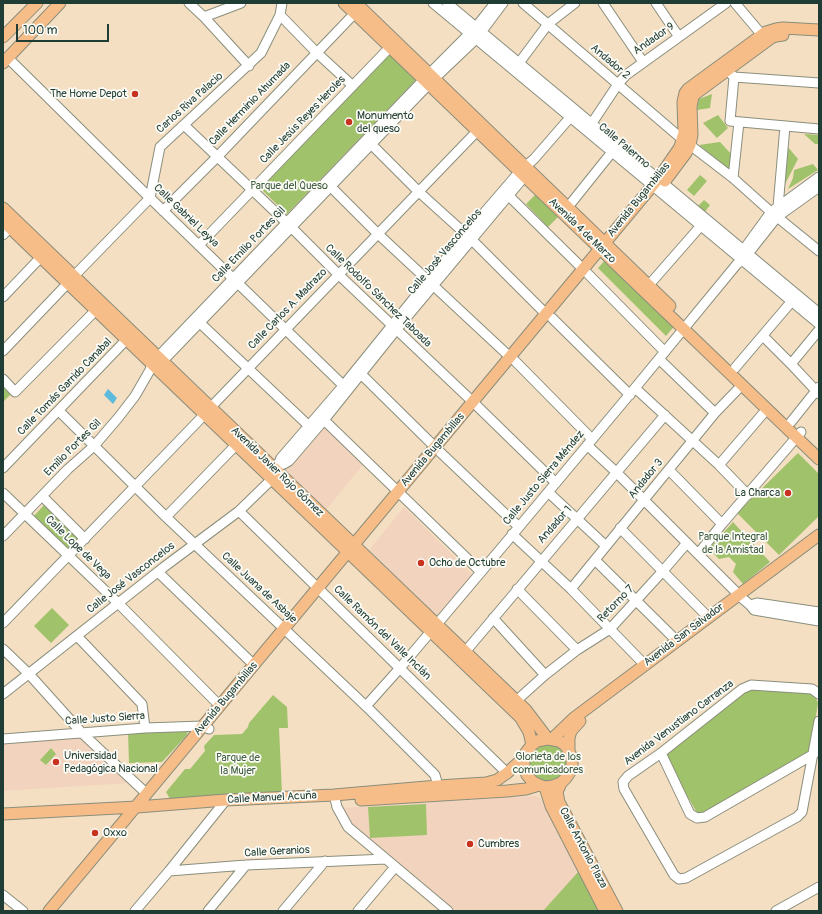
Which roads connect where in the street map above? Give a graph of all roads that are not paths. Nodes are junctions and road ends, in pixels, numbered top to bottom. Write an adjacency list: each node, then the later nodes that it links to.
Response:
1 (37, 3): 24 (main road)
2 (60, 3): 30 (main road)
3 (189, 3): 19 (street)
4 (240, 3): 19 (street)
5 (282, 3): 18 (street, Carlos Riva Palacio)
6 (344, 3): 17 (main road, Avenida 4 de Marzo)
7 (433, 3): 22 (street, Calle Palermo)
8 (447, 3): 22 (street, Calle Palermo)
9 (495, 3): 22 (street)
10 (504, 3): 22 (street)
11 (522, 3): 20 (street, Andador 2)
12 (575, 3): 20 (street)
13 (603, 3): 31 (street)
14 (656, 3): 25 (street)
15 (726, 3): 25 (street, Andador 9)
16 (735, 3): 23 (street)
17 (356, 8): 27 (main road, Avenida 4 de Marzo); 29 (street, Calle Herminio Ahumada)
18 (280, 15): 29 (street); 33 (street, Carlos Riva Palacio)
19 (204, 17): 33 (street)
20 (548, 24): 32 (street); 37 (street, Andador 2)
21 (819, 30): 23 (main road, Avenida Bugambilias)
22 (476, 33): 32 (street, Calle Palermo); 35 (street, Calle Emilio Portes Gil); 39 (street, Calle Palermo)
23 (762, 35): 28 (main road, Avenida Bugambilias)
24 (3, 37)
25 (679, 37): 31 (street, Andador 9)
26 (819, 37): 28 (main road, Avenida Bugambilias)
27 (393, 44): 35 (main road, Avenida 4 de Marzo); 38 (street, Calle Jesús Reyes Heroles)
28 (754, 46): 34 (main road, Avenida Bugambilias); 47 (main road, Avenida Bugambilias)
29 (316, 52): 38 (street); 49 (street, Calle Herminio Ahumada)
30 (5, 60): 59 (street, Calle Gabriel Leyva)
31 (643, 62): 37 (street, Andador 9)
32 (519, 63): 39 (street, Calle Palermo)
33 (249, 66): 42 (street, Carlos Riva Palacio)
34 (730, 73): 36 (street); 40 (street); 47 (main road, Avenida Bugambilias)
35 (429, 79): 44 (main road, Avenida 4 de Marzo); 46 (street, Calle Emilio Portes Gil)
36 (819, 83)
37 (618, 84): 41 (street, Andador 9); 47 (street, Andador 2)
38 (353, 86): 56 (street, Calle Jesús Reyes Heroles)
39 (573, 114): 41 (street, Calle Palermo); 48 (street, Calle Palermo); 50 (street, Calle José Vasconcelos)
40 (739, 122): 43 (street); 52 (street)
41 (592, 123): 48 (street, Calle Palermo)
42 (184, 125): 49 (street, Calle Rodolfo Sánchez Taboada); 59 (street, Carlos Riva Palacio)
43 (785, 126): 45 (street); 63 (street)
44 (480, 128): 50 (main road, Avenida 4 de Marzo); 57 (street, Calle Carlos A. Madrazo)
45 (819, 129)
46 (369, 142): 53 (street, Calle Emilio Portes Gil); 57 (street)
47 (686, 142): 52 (street, Andador 2); 54 (main road, Avenida Bugambilias)
48 (615, 149): 54 (street, Calle Palermo); 60 (street)
49 (217, 157): 56 (street, Calle Rodolfo Sánchez Taboada); 62 (street, Calle Herminio Ahumada)
50 (527, 168): 58 (street, Calle José Vasconcelos); 60 (main road, Avenida 4 de Marzo); 68 (street, Calle José Vasconcelos); 70 (main road, Avenida 4 de Marzo)
51 (819, 177): 63 (street)
52 (733, 178): 63 (street, Andador 2)
53 (328, 184): 65 (street, Calle Emilio Portes Gil); 67 (street)
54 (658, 184): 64 (street, Calle Palermo); 70 (main road, Avenida Bugambilias)
55 (819, 188): 63 (street)
56 (252, 190): 65 (street, Calle Rodolfo Sánchez Taboada); 69 (street, Calle Jesús Reyes Heroles)
57 (419, 192): 67 (street, Calle Carlos A. Madrazo); 68 (street)
58 (508, 195): 68 (street, Calle José Vasconcelos); 74 (street)
59 (150, 198): 62 (street, Calle Gabriel Leyva); 76 (street)
60 (568, 207): 70 (main road, Avenida 4 de Marzo)
61 (3, 208): 72 (main road, Avenida Javier Rojo Gómez)
62 (163, 211): 69 (street, Calle Gabriel Leyva)
63 (775, 212): 71 (street, Andador 2); 73 (street)
64 (704, 222): 73 (street, Calle Palermo); 79 (street)
65 (289, 225): 75 (street, Calle Rodolfo Sánchez Taboada); 77 (street, Calle Emilio Portes Gil)
66 (5, 228): 72 (main road, Avenida Javier Rojo Gómez)
67 (377, 233): 75 (street, Calle Carlos A. Madrazo); 78 (street)
68 (468, 237): 78 (street, Calle José Vasconcelos); 85 (street)
69 (199, 245): 77 (street, Calle Gabriel Leyva)
70 (605, 248): 74 (main road, Avenida Bugambilias); 79 (main road, Avenida 4 de Marzo); 88 (main road, Avenida 4 de Marzo)
71 (818, 248)
72 (42, 254): 76 (main road, Avenida Javier Rojo Gómez); 80 (street); 81 (street)
73 (742, 257): 82 (street, Calle Palermo); 84 (street, Calle Palermo); 88 (street, Calle Justo Sierra Méndez)
74 (585, 272): 85 (main road, Avenida Bugambilias); 95 (street)
75 (339, 275): 89 (street, Calle Rodolfo Sánchez Taboada); 90 (street, Calle Carlos A. Madrazo)
76 (71, 280): 83 (main road, Avenida Javier Rojo Gómez); 94 (street); 97 (main road, Avenida Javier Rojo Gómez)
77 (236, 281): 86 (street, Calle Emilio Portes Gil); 90 (street, Calle Gabriel Leyva); 97 (street, Calle Emilio Portes Gil)
78 (431, 283): 89 (street, Calle José Vasconcelos); 96 (street)
79 (649, 285): 88 (main road, Avenida 4 de Marzo)
80 (3, 288)
81 (3, 297)
82 (792, 302): 87 (street, Calle Palermo); 92 (street)
83 (96, 310): 93 (main road, Avenida Javier Rojo Gómez); 102 (street)
84 (819, 313)
85 (549, 316): 96 (main road, Avenida Bugambilias); 106 (street)
86 (200, 323): 97 (street, Calle Emilio Portes Gil); 99 (street)
87 (819, 324)
88 (686, 326): 95 (street, Calle Justo Sierra Méndez); 100 (main road, Avenida 4 de Marzo); 103 (main road, Avenida 4 de Marzo)
89 (393, 327): 101 (street, Calle José Vasconcelos); 104 (street, Calle José Vasconcelos); 107 (street, Calle Rodolfo Sánchez Taboada)
90 (286, 329): 99 (street, Calle Carlos A. Madrazo); 104 (street, Calle Gabriel Leyva)
91 (819, 330): 98 (street)
92 (763, 336): 98 (street); 100 (street)
93 (127, 340): 97 (main road, Avenida Javier Rojo Gómez); 109 (street, Calle Tomás Garrido Canabal)
94 (3, 351)
95 (662, 355): 106 (street, Calle Justo Sierra Méndez); 111 (street)
96 (513, 359): 107 (main road, Avenida Bugambilias); 117 (street)
97 (156, 364): 110 (main road, Avenida Javier Rojo Gómez); 120 (street, Emilio Portes Gil)
98 (791, 364): 105 (street)
99 (248, 368): 110 (street, Calle Carlos A. Madrazo); 115 (street)
100 (735, 368): 114 (main road, Avenida 4 de Marzo)
101 (361, 374): 104 (street, Calle José Vasconcelos); 122 (street)
102 (3, 379)
103 (742, 385): 108 (main road, Avenida 4 de Marzo); 111 (street, Andador 3)
104 (345, 388): 113 (street, Calle José Vasconcelos); 115 (street, Calle José Vasconcelos)
105 (818, 390): 114 (street)
106 (633, 391): 112 (street); 117 (street, Calle Justo Sierra Méndez)
107 (475, 404): 122 (main road, Avenida Bugambilias); 129 (street, Calle Rodolfo Sánchez Taboada)
108 (767, 409): 116 (main road, Avenida 4 de Marzo); 124 (street)
109 (59, 411): 120 (street, Calle Juana de Asbaje); 125 (street, Calle Tomás Garrido Canabal)
110 (208, 411): 119 (main road, Avenida Javier Rojo Gómez); 127 (main road, Avenida Javier Rojo Gómez); 130 (street, Calle Carlos A. Madrazo)
111 (715, 413): 118 (street, Andador 3)
112 (665, 416): 118 (street); 128 (street, Andador 1)
113 (324, 420): 127 (street, Calle José Vasconcelos); 133 (street)
114 (791, 422): 116 (main road, Avenida 4 de Marzo)
115 (309, 426): 127 (street, Calle José Vasconcelos)
116 (798, 434): 121 (main road, Avenida 4 de Marzo); 123 (main road, Avenida 4 de Marzo); 134 (street)
117 (590, 442): 128 (street); 129 (street, Calle Justo Sierra Méndez)
118 (692, 442): 124 (street); 126 (street, Andador 3)
119 (236, 445): 127 (main road, Avenida Javier Rojo Gómez); 139 (street)
120 (94, 446): 130 (street, Calle Juana de Asbaje); 135 (street, Emilio Portes Gil)
121 (819, 449)
122 (438, 450): 133 (main road, Avenida Bugambilias); 142 (street)
123 (819, 459)
124 (719, 466): 134 (street)
125 (3, 468)
126 (669, 470): 136 (street, Andador 3); 141 (street)
127 (275, 471): 137 (street, Calle José Vasconcelos); 152 (main road, Avenida Javier Rojo Gómez)
128 (616, 472): 136 (street); 140 (street, Andador 1)
129 (556, 483): 131 (street, Calle Justo Sierra Méndez)
130 (135, 486): 139 (street, Calle Juana de Asbaje); 147 (street, Calle Carlos A. Madrazo)
131 (548, 492): 140 (street); 142 (street, Calle Justo Sierra Méndez)
132 (3, 493): 138 (street, Calle Lope de Vega)
133 (400, 494): 152 (main road, Avenida Bugambilias); 158 (street)
134 (748, 495): 141 (street)
135 (42, 496): 138 (street, Emilio Portes Gil); 147 (street)
136 (644, 500): 143 (street, Andador 3); 148 (street)
137 (239, 511): 150 (street, Calle José Vasconcelos); 162 (street, Calle Ramón del Valle Inclán)
138 (25, 513): 146 (street, Emilio Portes Gil); 154 (street, Calle Lope de Vega)
139 (166, 516): 150 (street, Calle Juana de Asbaje)
140 (576, 520): 151 (street); 156 (street, Andador 1)
141 (722, 524): 153 (street)
142 (519, 527): 144 (street, Calle Justo Sierra Méndez)
143 (620, 528): 151 (street, Andador 3); 159 (street)
144 (512, 534): 156 (street); 158 (street, Calle Justo Sierra Méndez)
145 (819, 535): 163 (main road, Avenida San Salvador)
146 (3, 536)
147 (85, 539): 154 (street, Calle Carlos A. Madrazo)
148 (687, 543): 153 (street); 159 (street, Retorno 7)
149 (819, 543): 163 (main road, Avenida San Salvador)
150 (195, 544): 157 (street, Calle José Vasconcelos); 173 (street, Calle Juana de Asbaje)
151 (606, 546): 155 (street, Andador 3)
152 (354, 551): 162 (main road, Avenida Bugambilias); 171 (main road, Avenida Javier Rojo Gómez)
153 (698, 554): 163 (street)
154 (69, 556): 165 (street, Calle Lope de Vega); 170 (street, Calle Carlos A. Madrazo)
155 (595, 560): 161 (street, Andador 3); 164 (street)
156 (540, 561): 160 (street, Andador 1); 161 (street)
157 (158, 572): 165 (street, Calle José Vasconcelos); 179 (street)
158 (481, 572): 171 (street, Calle Justo Sierra Méndez)
159 (662, 572): 164 (street, Retorno 7); 168 (street)
160 (517, 589): 167 (street, Andador 1); 177 (street)
161 (571, 589): 172 (street)
162 (321, 590): 173 (main road, Avenida Bugambilias); 181 (street, Calle Ramón del Valle Inclán)
163 (744, 600): 166 (street); 168 (main road, Avenida San Salvador); 169 (street); 197 (main road, Avenida San Salvador)
164 (637, 601): 172 (street, Retorno 7); 175 (street)
165 (118, 604): 174 (street, Calle José Vasconcelos); 187 (street, Calle Lope de Vega)
166 (819, 612)
167 (493, 618): 178 (street, Andador 1); 183 (street)
168 (708, 618): 175 (main road, Avenida San Salvador)
169 (819, 621)
170 (3, 624)
171 (433, 628): 178 (main road, Avenida Javier Rojo Gómez); 181 (street, Calle Justo Sierra Méndez); 189 (main road, Avenida Javier Rojo Gómez)
172 (610, 630): 177 (street, Retorno 7); 180 (street)
173 (287, 631): 179 (main road, Avenida Bugambilias); 188 (street, Calle Juana de Asbaje); 191 (main road, Avenida Bugambilias)
174 (77, 636): 182 (street, Calle José Vasconcelos); 192 (street)
175 (677, 641): 180 (main road, Avenida San Salvador)
176 (3, 649): 182 (street)
177 (577, 650): 183 (street, Retorno 7)
178 (465, 652): 186 (main road, Avenida Javier Rojo Gómez)
179 (254, 665): 187 (main road, Avenida Bugambilias)
180 (645, 665): 195 (main road, Avenida San Salvador)
181 (400, 668): 188 (street, Calle Justo Sierra Méndez); 200 (street, Calle Ramón del Valle Inclán)
182 (29, 674): 185 (street, Calle José Vasconcelos); 193 (street)
183 (545, 675): 186 (street, Retorno 7)
184 (818, 691): 198 (street, Avenida Venustiano Carranza)
185 (3, 694)
186 (516, 701): 189 (main road, Avenida Javier Rojo Gómez)
187 (220, 706): 191 (main road, Avenida Bugambilias)
188 (366, 706): 202 (street, Calle Juana de Asbaje)
189 (523, 713): 195 (main road, Avenida Javier Rojo Gómez); 196 (main road, Avenida Javier Rojo Gómez)
190 (819, 721): 199 (street)
191 (206, 727): 192 (street, Calle Justo Sierra); 204 (main road, Avenida Bugambilias); 207 (main road, Avenida Bugambilias)
192 (145, 728): 193 (street, Calle Justo Sierra)
193 (82, 733): 194 (street, Calle Justo Sierra); 204 (street)
194 (3, 738)
195 (550, 739): 196 (main road); 197 (main road)
196 (530, 748): 200 (main road, Calle Manuel Acuña); 203 (main road)
197 (569, 751): 201 (main road)
198 (661, 753): 199 (street); 199 (street, Avenida Venustiano Carranza)
199 (814, 754)
200 (507, 773): 202 (main road, Calle Manuel Acuña)
201 (561, 783): 203 (main road); 226 (main road, Calle Antonio Plaza)
202 (438, 786): 205 (main road, Calle Manuel Acuña)
203 (542, 786): 205 (main road, Calle Manuel Acuña); 225 (main road, Calle Antonio Plaza)
204 (147, 794): 207 (main road, Avenida Bugambilias)
205 (335, 799): 206 (main road, Calle Manuel Acuña); 210 (street)
206 (223, 803): 207 (main road, Calle Manuel Acuña); 214 (street)
207 (138, 810): 208 (main road, Calle Manuel Acuña); 209 (main road, Calle Manuel Acuña); 219 (main road, Avenida Bugambilias); 220 (main road, Avenida Bugambilias)
208 (3, 814)
209 (3, 821)
210 (386, 859): 211 (street, Calle Geranios); 213 (street)
211 (325, 861): 212 (street, Calle Geranios); 223 (street)
212 (246, 865): 214 (street, Calle Geranios); 222 (street)
213 (394, 867): 217 (street); 224 (street)
214 (169, 871): 221 (street)
215 (819, 887): 227 (street)
216 (3, 895): 218 (street)
217 (363, 909)
218 (23, 911)
219 (49, 911)
220 (57, 911)
221 (135, 911)
222 (208, 911)
223 (283, 911)
224 (448, 911)
225 (605, 911)
226 (616, 911)
227 (776, 911)

